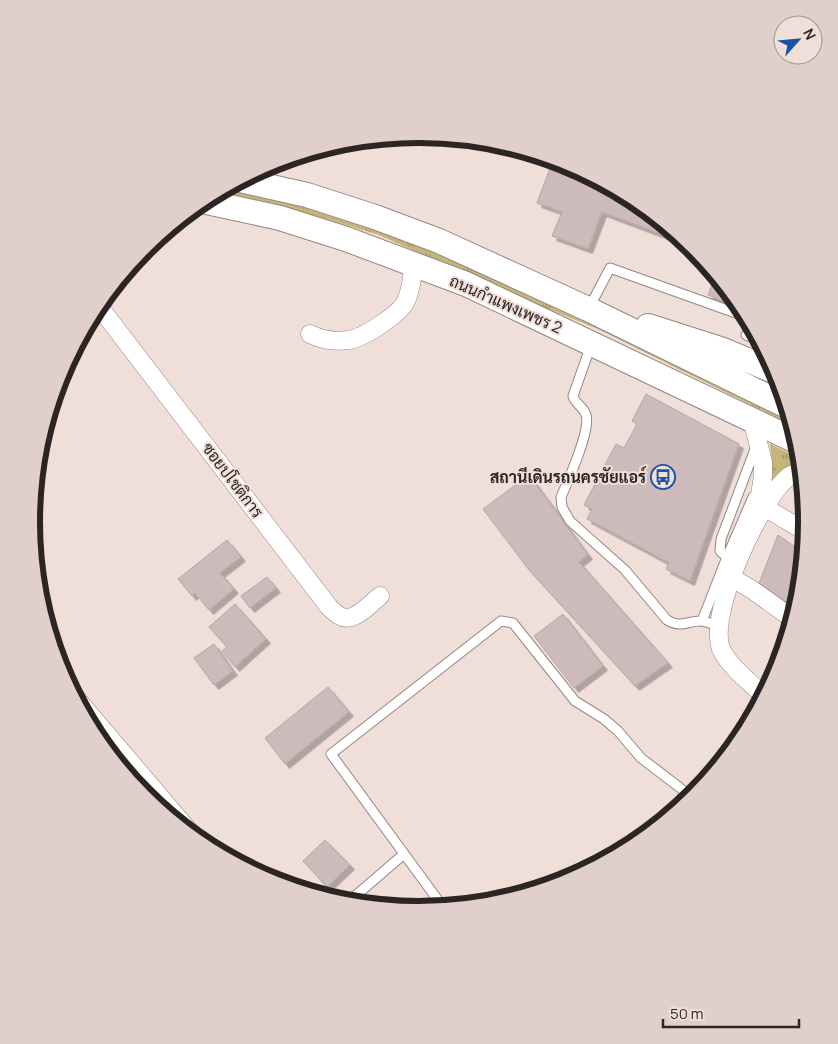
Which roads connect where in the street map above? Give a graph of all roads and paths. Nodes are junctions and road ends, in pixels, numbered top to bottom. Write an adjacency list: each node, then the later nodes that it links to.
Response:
1 (250, 182): 4 (main road, ถนนกำแพงเพชร 2)
2 (214, 204): 3 (main road, ถนนกำแพงเพชร 2)
3 (414, 265): 8 (street); 9 (main road, ถนนกำแพงเพชร 2)
4 (588, 309): 6 (lane); 7 (main road, ถนนกำแพงเพชร 2)
5 (103, 312): 20 (street, ซอยปโชติการ)
6 (735, 313)
7 (612, 321): 10 (main road); 11 (main road, ถนนกำแพงเพชร 2)
8 (310, 334)
9 (592, 343): 12 (main road, ถนนกำแพงเพชร 2); 22 (lane)
10 (765, 367)
11 (779, 402)
12 (755, 430): 13 (main road, ถนนกำแพงเพชร 2); 15 (street); 18 (lane)
13 (789, 439)
14 (795, 474): 16 (street)
15 (763, 476): 16 (street); 18 (lane)
16 (761, 514): 17 (street); 19 (street)
17 (798, 529)
18 (727, 557): 22 (lane)
19 (732, 578): 21 (street); 22 (street)
20 (380, 596)
21 (786, 614)
22 (710, 623): 23 (street)
23 (759, 691)
24 (100, 726): 26 (street)
25 (685, 792): 27 (lane)
26 (167, 805)
27 (404, 854): 28 (lane); 29 (lane)
28 (356, 896)
29 (438, 900)

